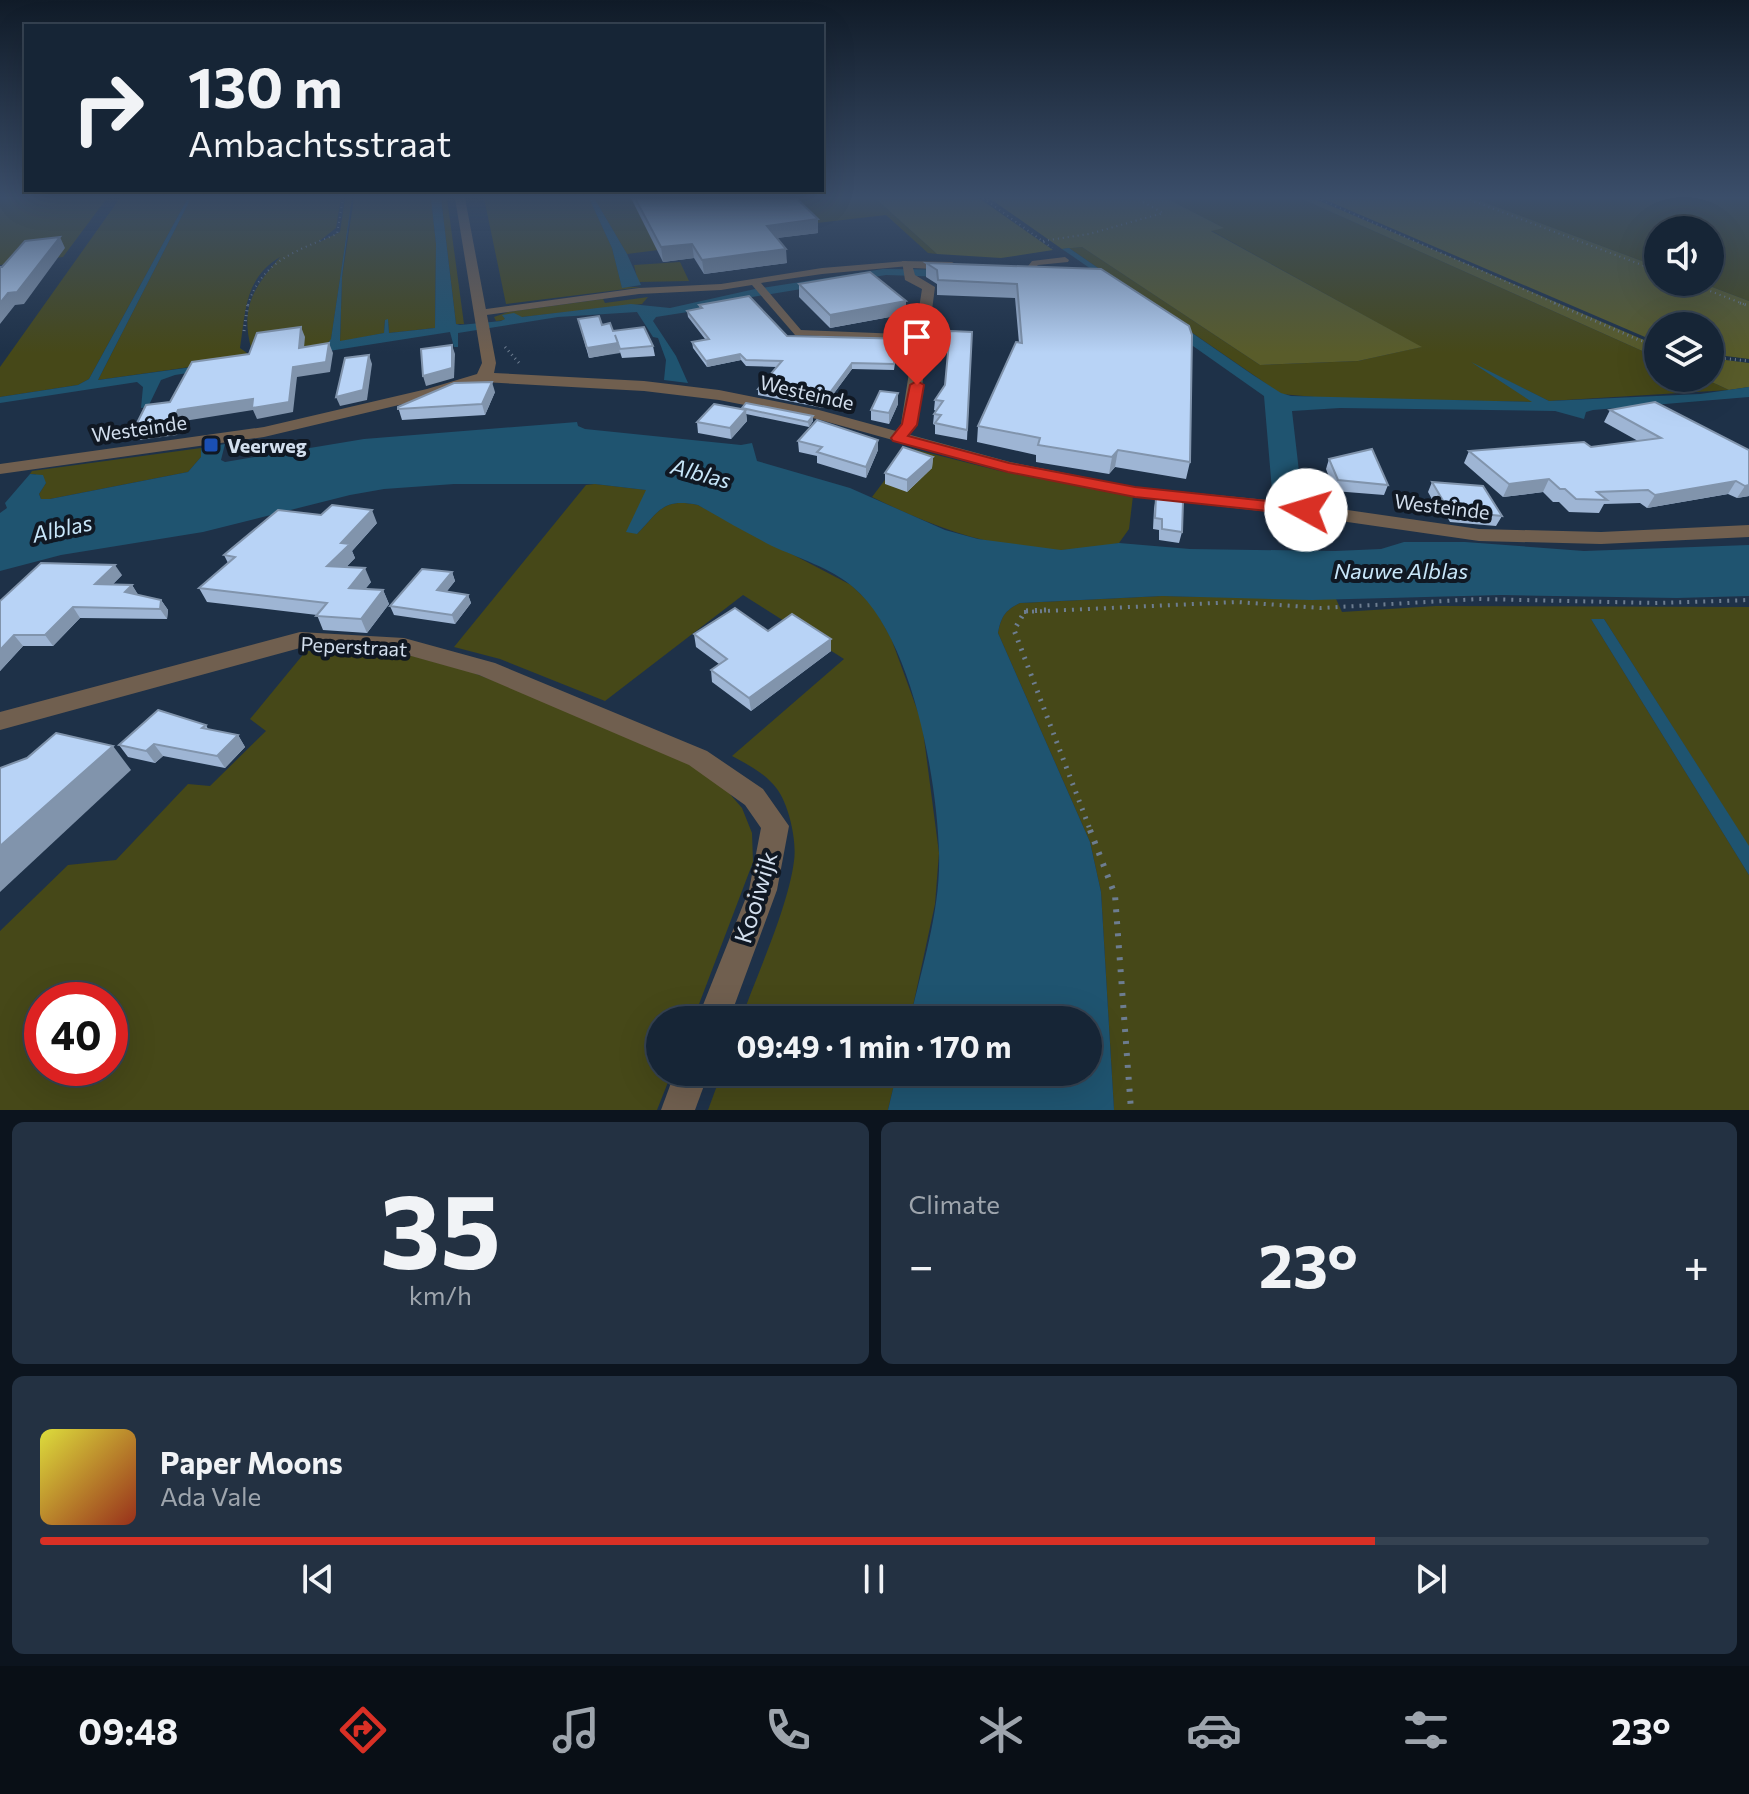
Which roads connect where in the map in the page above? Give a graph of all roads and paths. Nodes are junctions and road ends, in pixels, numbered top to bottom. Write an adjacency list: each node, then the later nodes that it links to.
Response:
1 (298, 250): 16 (path)
2 (469, 250): 15 (street)
3 (1055, 250): 6 (path)
4 (1434, 250): 19 (path)
5 (1602, 250): 8 (path)
6 (1058, 252): 7 (lane)
7 (1062, 266): 10 (street)
8 (1644, 266)
9 (966, 267): 11 (street)
10 (1023, 269)
11 (907, 270): 12 (lane); 18 (street)
12 (756, 284): 15 (lane); 18 (lane)
13 (1723, 296): 14 (path)
14 (1749, 306)
15 (481, 322): 22 (street)
16 (244, 331)
17 (498, 337): 23 (path)
18 (922, 337): 24 (street)
19 (1644, 341)
20 (1724, 358): 21 (path)
21 (1749, 361)
22 (482, 377): 23 (street, Westeinde); 25 (street, Westeinde)
23 (533, 381): 24 (street, Westeinde)
24 (898, 438): 26 (street, Westeinde)
25 (0, 469)
26 (1749, 531)
27 (1749, 600): 33 (path)
28 (0, 721): 29 (street, Peperstraat)
29 (698, 758): 30 (street, Kooiwijk)
30 (718, 1006)
31 (687, 1086): 32 (street)
32 (678, 1110)
33 (1131, 1110)

